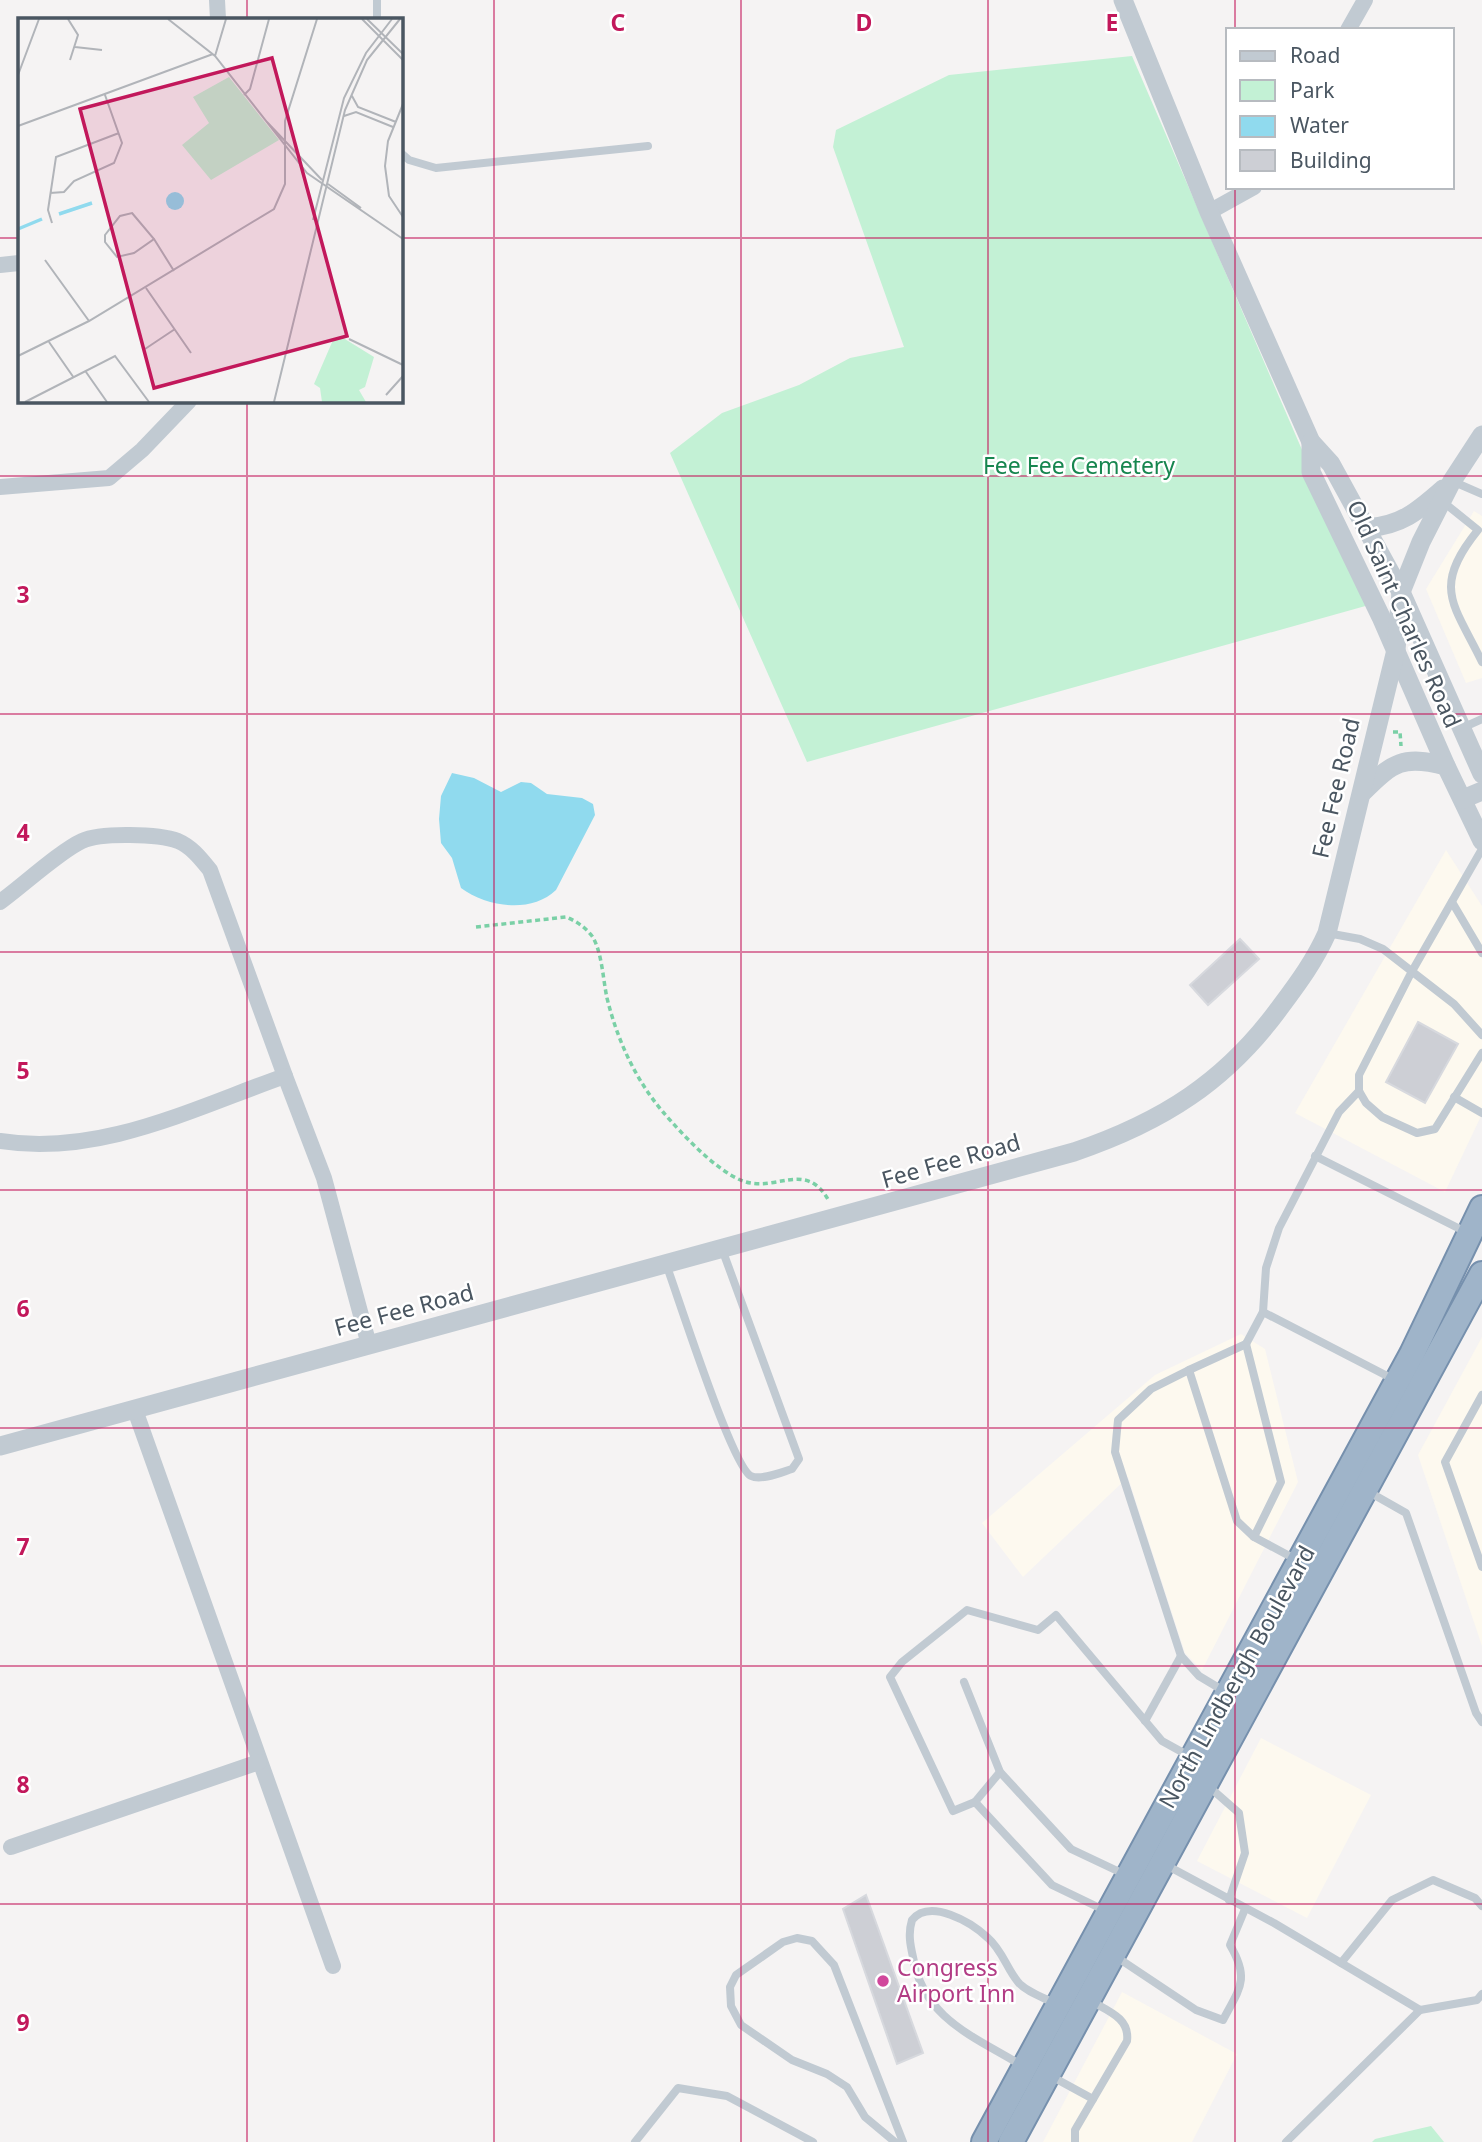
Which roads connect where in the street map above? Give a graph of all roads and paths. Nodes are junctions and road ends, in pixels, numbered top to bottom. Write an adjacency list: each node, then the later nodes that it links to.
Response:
1 (217, 0): 5 (street)
2 (377, 0): 6 (lane)
3 (1123, 0): 11 (street, Old Saint Charles Road)
4 (1365, 0): 7 (street)
5 (218, 18)
6 (377, 18)
7 (1349, 28)
8 (648, 146): 9 (lane)
9 (402, 154)
10 (1250, 189): 11 (street)
11 (1209, 212): 16 (street, Old Saint Charles Road)
12 (18, 263): 13 (street)
13 (0, 265)
14 (188, 402): 18 (street)
15 (1482, 435): 17 (street, Fee Fee Road)
16 (1311, 442): 21 (street, Old Saint Charles Road); 23 (street, Old Saint Charles Road)
17 (1452, 481): 19 (lane); 20 (street, Fee Fee Road); 21 (street)
18 (0, 487)
19 (1482, 494)
20 (1442, 501): 22 (street, Fee Fee Road); 24 (lane)
21 (1366, 528): 22 (street, Old Saint Charles Road)
22 (1401, 592): 23 (street, Fee Fee Road); 26 (street, Old Saint Charles Road)
23 (1396, 650): 29 (street, Old Saint Charles Road); 32 (street, Fee Fee Road)
24 (1482, 662)
25 (1482, 719): 26 (lane)
26 (1462, 728): 30 (street, Old Saint Charles Road)
27 (1391, 731): 28 (path)
28 (1401, 751)
29 (1446, 766): 32 (street); 33 (street, Old Saint Charles Road)
30 (1482, 774)
31 (1482, 791): 33 (street)
32 (1362, 793): 39 (street, Fee Fee Road)
33 (1463, 799): 34 (street, Old Saint Charles Road)
34 (1482, 841)
35 (1482, 849): 37 (lane)
36 (0, 902): 44 (street)
37 (1452, 902): 40 (lane); 41 (lane)
38 (475, 927): 51 (path)
39 (1326, 933): 41 (lane); 51 (street, Fee Fee Road)
40 (1482, 953)
41 (1411, 973): 42 (lane); 45 (lane)
42 (1482, 1035)
43 (1482, 1053): 46 (lane)
44 (285, 1076): 48 (street); 57 (street)
45 (1359, 1091): 46 (lane); 49 (lane)
46 (1454, 1097): 47 (lane)
47 (1482, 1113)
48 (0, 1141)
49 (1315, 1156): 52 (lane); 56 (lane)
50 (1482, 1208): 52 (highway, North Lindbergh Boulevard)
51 (839, 1218): 53 (street, Fee Fee Road)
52 (1470, 1234): 60 (highway, North Lindbergh Boulevard)
53 (722, 1249): 54 (street, Fee Fee Road); 54 (lane)
54 (666, 1264): 57 (street, Fee Fee Road)
55 (1482, 1274): 64 (highway, North Lindbergh Boulevard)
56 (1263, 1312): 58 (lane); 60 (lane)
57 (369, 1345): 62 (street, Fee Fee Road)
58 (1246, 1345): 59 (lane); 65 (lane)
59 (1189, 1370): 65 (lane); 68 (lane)
60 (1397, 1382): 66 (highway, North Lindbergh Boulevard)
61 (1482, 1395): 67 (lane)
62 (135, 1410): 63 (street, Fee Fee Road); 74 (street)
63 (0, 1446)
64 (1366, 1490): 72 (lane); 76 (highway, North Lindbergh Boulevard)
65 (1254, 1537): 66 (lane)
66 (1300, 1561): 70 (highway, North Lindbergh Boulevard)
67 (1482, 1567)
68 (1181, 1656): 70 (lane); 71 (lane)
69 (964, 1682): 75 (lane)
70 (1228, 1693): 73 (highway, North Lindbergh Boulevard)
71 (1145, 1721): 73 (lane); 77 (lane)
72 (1482, 1722)
73 (1193, 1758): 80 (highway, North Lindbergh Boulevard)
74 (259, 1762): 78 (street); 87 (street)
75 (1000, 1772): 77 (lane); 80 (lane)
76 (1206, 1785): 79 (highway, North Lindbergh Boulevard); 81 (lane)
77 (975, 1802): 84 (lane)
78 (11, 1847)
79 (1163, 1863): 81 (lane); 85 (highway, North Lindbergh Boulevard)
80 (1129, 1876): 84 (highway, North Lindbergh Boulevard)
81 (1229, 1900): 83 (lane)
82 (1482, 1906): 86 (lane)
83 (1245, 1909): 85 (lane); 86 (lane)
84 (1109, 1912): 90 (highway, North Lindbergh Boulevard)
85 (1113, 1955): 89 (highway, North Lindbergh Boulevard)
86 (1341, 1963): 91 (lane)
87 (333, 1966)
88 (1482, 1994): 91 (lane)
89 (1089, 2000): 93 (highway, North Lindbergh Boulevard); 94 (lane)
90 (1058, 2005): 92 (highway, North Lindbergh Boulevard); 92 (lane)
91 (1420, 2010): 102 (lane)
92 (1024, 2067): 99 (highway, North Lindbergh Boulevard)
93 (1048, 2075): 94 (lane); 100 (highway, North Lindbergh Boulevard)
94 (1093, 2099): 101 (lane)
95 (635, 2142): 96 (lane)
96 (813, 2142)
97 (895, 2142): 98 (lane)
98 (903, 2142)
99 (984, 2142)
100 (1012, 2142)
101 (1075, 2142)
102 (1286, 2142)

